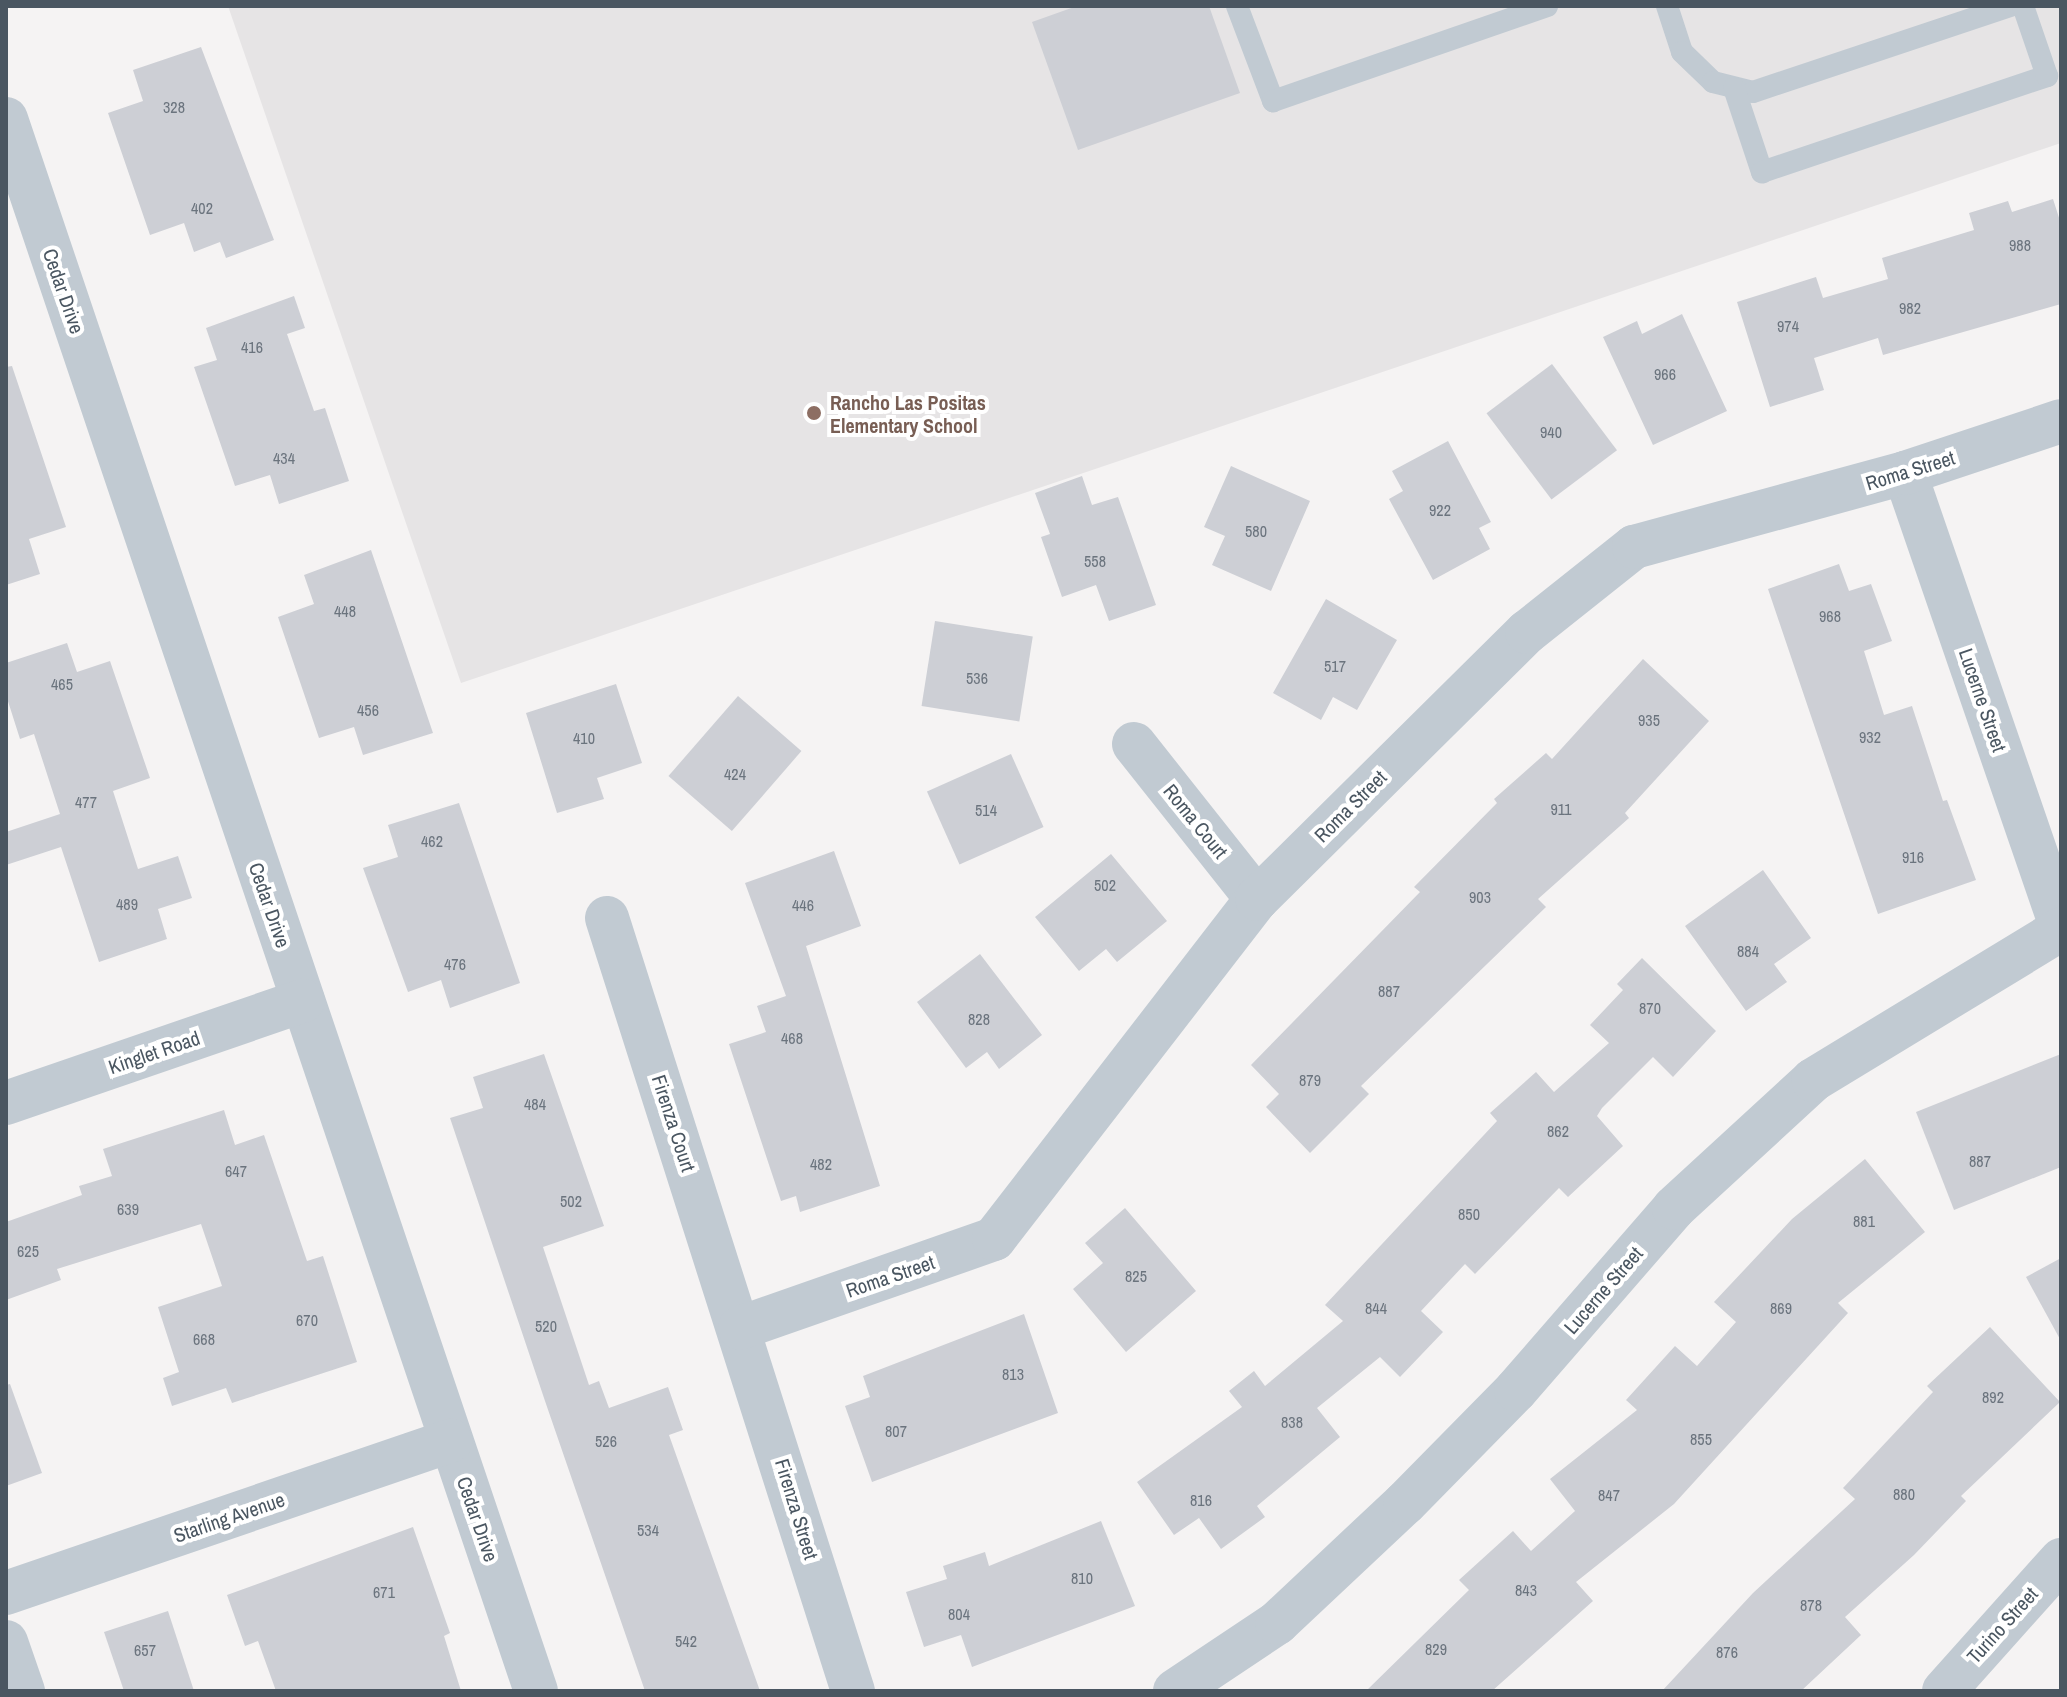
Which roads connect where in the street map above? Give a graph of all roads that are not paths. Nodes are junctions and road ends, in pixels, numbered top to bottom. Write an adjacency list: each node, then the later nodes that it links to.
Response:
1 (1237, 6): 2 (lane)
2 (1547, 6)
3 (1667, 6): 7 (lane)
4 (2010, 6): 6 (lane)
5 (2023, 6): 7 (lane)
6 (1966, 13): 7 (lane)
7 (1734, 88)
8 (6, 119): 15 (street, Cedar Drive)
9 (2061, 421): 10 (street, Roma Street)
10 (1905, 473): 12 (street, Roma Street); 14 (street, Lucerne Street)
11 (1134, 744): 12 (street, Roma Court)
12 (1257, 899): 17 (street, Roma Street)
13 (607, 918): 17 (street, Firenza Court)
14 (2061, 928): 25 (street, Lucerne Street)
15 (303, 1001): 16 (street, Kinglet Road); 18 (street, Cedar Drive)
16 (6, 1103)
17 (740, 1328): 24 (street, Firenza Street)
18 (451, 1441): 20 (street, Starling Avenue); 23 (street, Cedar Drive)
19 (2061, 1560): 26 (street, Turino Street)
20 (6, 1593)
21 (6, 1642): 22 (street)
22 (23, 1691)
23 (536, 1691)
24 (853, 1691)
25 (1175, 1691)
26 (1944, 1691)

